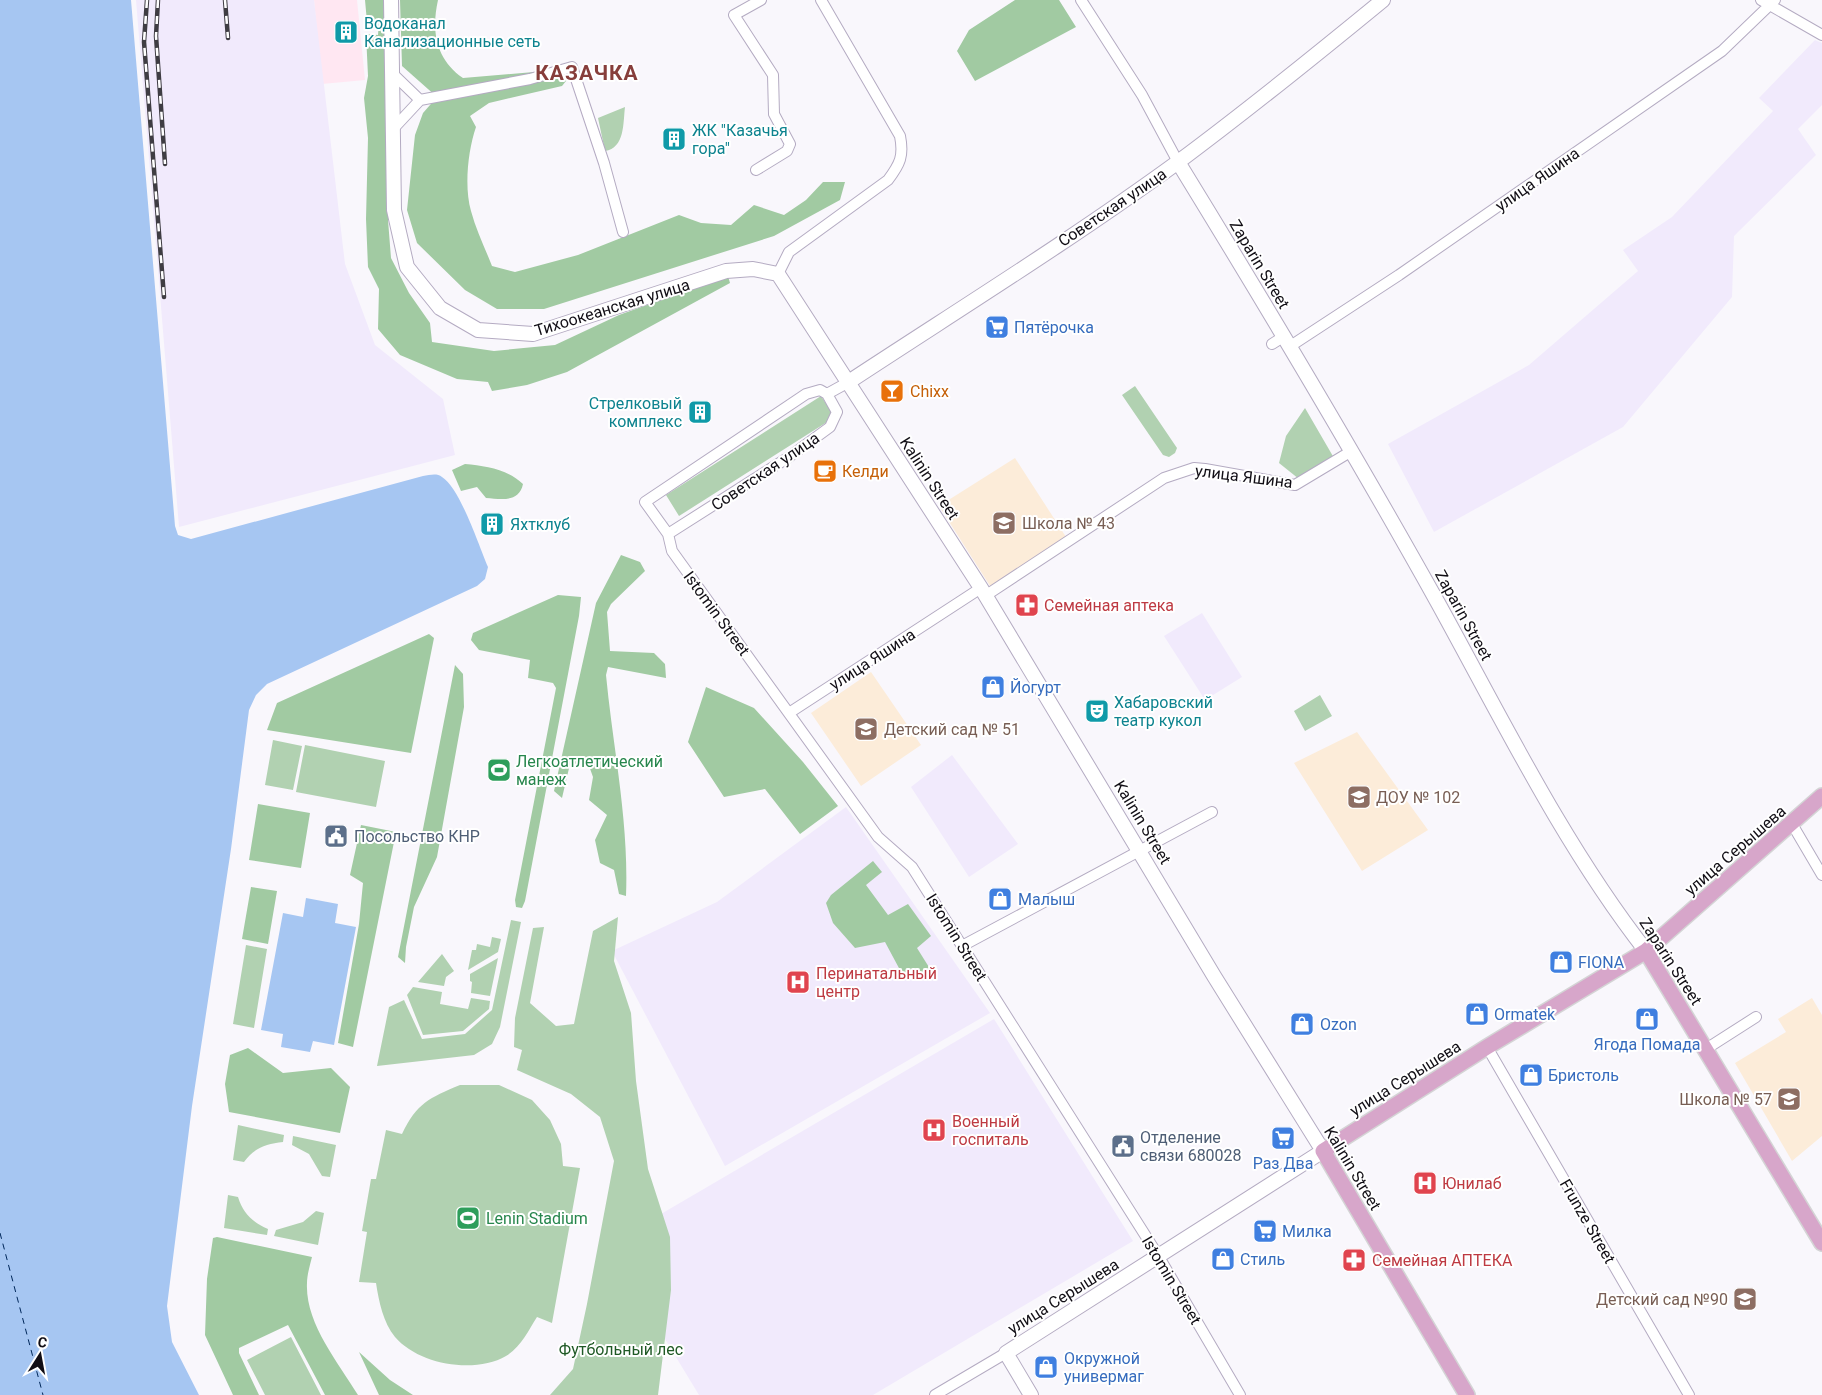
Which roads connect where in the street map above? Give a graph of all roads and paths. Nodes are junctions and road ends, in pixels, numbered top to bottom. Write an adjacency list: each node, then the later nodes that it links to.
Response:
1 (391, 0): 8 (street, Тихоокеанская улица)
2 (761, 0): 12 (street)
3 (821, 0): 14 (street)
4 (1081, 0): 11 (street, Zaparin Street)
5 (1383, 0): 11 (street, Советская улица)
6 (1768, 2): 7 (street); 15 (street, улица Яшина)
7 (1822, 35)
8 (392, 73): 9 (street); 10 (street, Тихоокеанская улица)
9 (420, 100): 10 (street); 13 (street)
10 (393, 129): 14 (street, Тихоокеанская улица)
11 (1178, 162): 15 (street, Zaparin Street); 16 (street, Советская улица)
12 (756, 170)
13 (623, 232)
14 (778, 274): 16 (street, Kalinin Street)
15 (1281, 343): 18 (street, Zaparin Street)
16 (847, 382): 17 (street, Советская улица); 20 (street, Kalinin Street)
17 (828, 394): 19 (street, Советская улица); 19 (street, Istomin Street)
18 (1350, 452): 20 (street, улица Яшина); 28 (street, Zaparin Street)
19 (668, 534): 21 (street, Istomin Street)
20 (983, 592): 21 (street, улица Яшина); 25 (street, Kalinin Street)
21 (789, 713): 27 (street, Istomin Street)
22 (1822, 796): 24 (main road, улица Серышева)
23 (1212, 812): 25 (street)
24 (1792, 824): 26 (street); 28 (main road, улица Серышева)
25 (1140, 850): 27 (street); 32 (street, Kalinin Street)
26 (1822, 875)
27 (962, 946): 34 (street, Istomin Street)
28 (1646, 951): 30 (main road, улица Серышева); 31 (main road, Zaparin Street)
29 (1756, 1017): 31 (street)
30 (1487, 1047): 32 (main road, улица Серышева); 40 (street, Frunze Street)
31 (1706, 1049): 33 (main road, Zaparin Street)
32 (1323, 1151): 34 (street, улица Серышева); 39 (main road, Kalinin Street)
33 (1822, 1242)
34 (1159, 1256): 35 (street, улица Серышева); 38 (street, Istomin Street)
35 (1006, 1353): 36 (street, улица Серышева); 37 (street)
36 (935, 1395)
37 (1031, 1395)
38 (1240, 1395)
39 (1467, 1395)
40 (1689, 1395)

